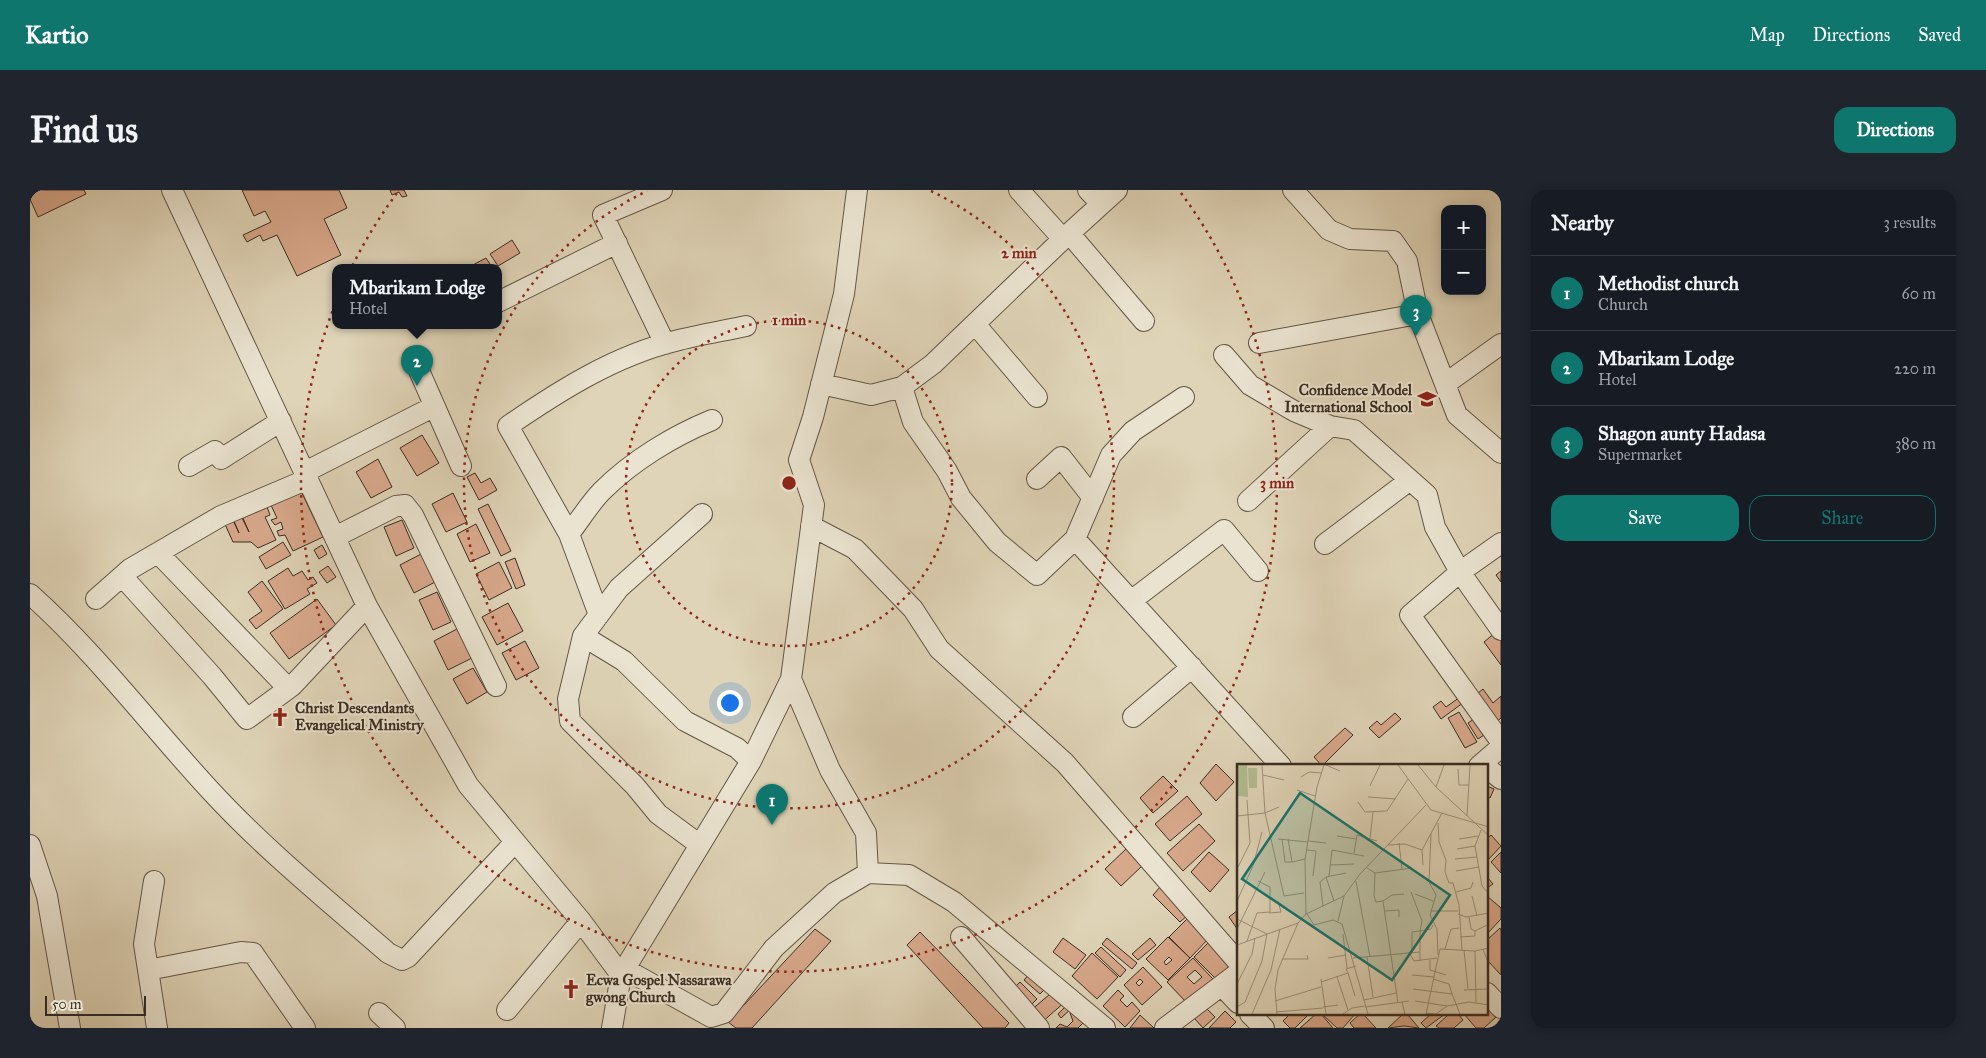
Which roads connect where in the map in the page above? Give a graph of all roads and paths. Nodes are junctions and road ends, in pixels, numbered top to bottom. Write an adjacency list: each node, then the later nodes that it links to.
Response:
1 (172, 190): 27 (street)
2 (662, 190): 9 (street)
3 (857, 190): 20 (street)
4 (1019, 190): 8 (street)
5 (1118, 190): 7 (street)
6 (1293, 190): 11 (street)
7 (1095, 197): 8 (street)
8 (1066, 236): 12 (street); 13 (street)
9 (617, 243): 10 (street); 16 (street)
10 (502, 300)
11 (1418, 314): 15 (street); 21 (street)
12 (1144, 321)
13 (975, 324): 22 (street); 23 (street)
14 (746, 326): 16 (street)
15 (1259, 343)
16 (665, 344): 39 (street)
17 (1501, 344): 21 (street)
18 (1224, 355): 28 (street)
19 (413, 357): 25 (street)
20 (821, 384): 22 (street); 38 (street)
21 (1445, 384): 29 (street)
22 (902, 387): 41 (street)
23 (1037, 397)
24 (1184, 397): 35 (street)
25 (433, 407): 31 (street); 32 (street)
26 (712, 420): 39 (street)
27 (281, 421): 30 (street); 32 (street)
28 (1330, 426): 34 (street); 36 (street)
29 (1501, 451)
30 (189, 466)
31 (461, 466)
32 (307, 475): 40 (street); 44 (street)
33 (1037, 479): 35 (street)
34 (1410, 480): 43 (street); 46 (street)
35 (1093, 498): 41 (street)
36 (1248, 501)
37 (702, 514): 52 (street)
38 (811, 526): 56 (street); 75 (street)
39 (569, 534): 52 (street)
40 (335, 537): 51 (street); 58 (street)
41 (1075, 539): 50 (street)
42 (1501, 543): 46 (street)
43 (1325, 544)
44 (159, 554): 47 (street); 57 (street)
45 (1258, 571): 50 (street)
46 (1460, 572): 53 (street); 60 (street)
47 (122, 576): 49 (street); 57 (street)
48 (30, 594): 67 (street)
49 (96, 599)
50 (1131, 601): 55 (street)
51 (367, 606): 57 (street); 67 (street)
52 (599, 615): 54 (street)
53 (1501, 630)
54 (583, 636): 62 (street); 69 (street)
55 (1192, 668): 59 (street); 63 (street)
56 (791, 679): 62 (street); 70 (street)
57 (292, 686)
58 (496, 686)
59 (1133, 717)
60 (1501, 742)
61 (1501, 747): 64 (street)
62 (751, 762): 69 (street)
63 (1279, 764)
64 (1485, 764)
65 (1488, 770): 66 (street)
66 (1501, 779)
67 (515, 842): 73 (street)
68 (30, 845): 72 (street)
69 (700, 845): 77 (street)
70 (868, 873): 77 (street); 92 (street)
71 (154, 881): 76 (street)
72 (39, 897): 86 (street)
73 (581, 921): 77 (street); 83 (street)
74 (961, 937): 91 (street)
75 (1237, 961)
76 (148, 970): 87 (street); 88 (street)
77 (623, 972): 90 (street)
78 (1237, 974): 79 (street)
79 (1222, 986): 81 (street); 93 (street)
80 (1488, 993): 82 (street)
81 (1237, 1002)
82 (1501, 1008)
83 (508, 1010)
84 (379, 1014): 89 (street)
85 (1252, 1016): 94 (street)
86 (70, 1028)
87 (157, 1028)
88 (305, 1028)
89 (395, 1028)
90 (612, 1028)
91 (1039, 1028)
92 (1105, 1028)
93 (1165, 1028)
94 (1264, 1028)

